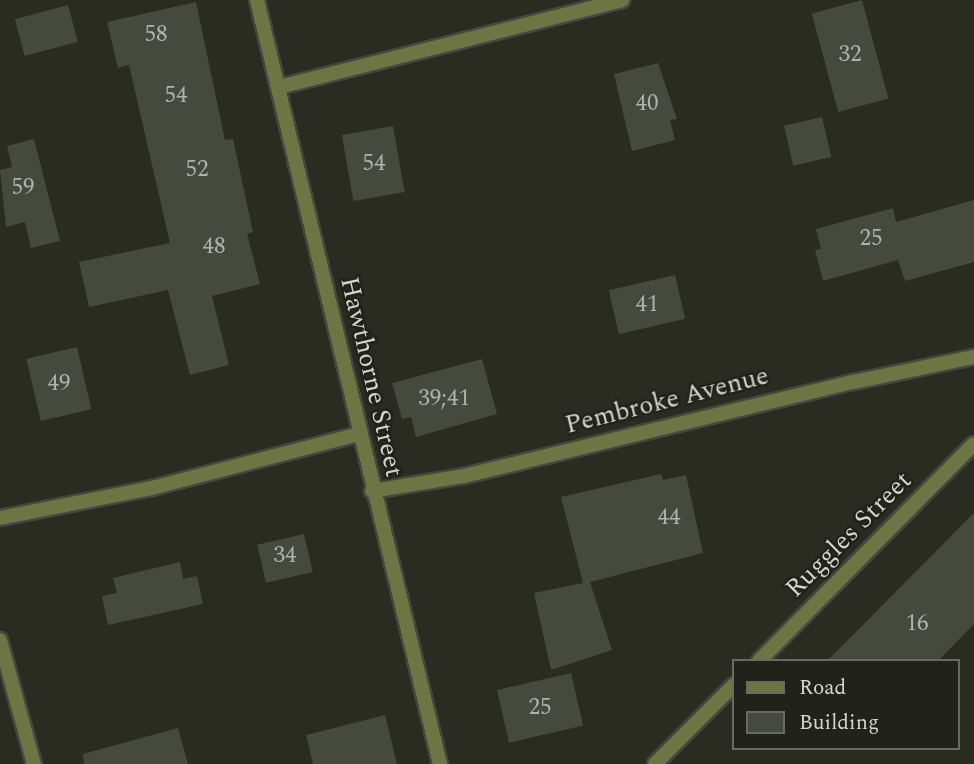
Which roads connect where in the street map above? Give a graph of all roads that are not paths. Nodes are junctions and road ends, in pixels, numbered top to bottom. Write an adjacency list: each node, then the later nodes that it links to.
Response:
1 (257, 0): 3 (street, Hawthorne Street)
2 (613, 1): 3 (street)
3 (279, 88): 5 (street, Hawthorne Street)
4 (974, 357): 7 (street, Pembroke Avenue)
5 (360, 434): 7 (street, Hawthorne Street); 8 (street)
6 (974, 444): 10 (street, Ruggles Street)
7 (372, 491): 13 (street, Hawthorne Street)
8 (0, 519)
9 (0, 640): 12 (street)
10 (761, 659)
11 (732, 687): 14 (street)
12 (34, 764)
13 (440, 764)
14 (655, 764)

